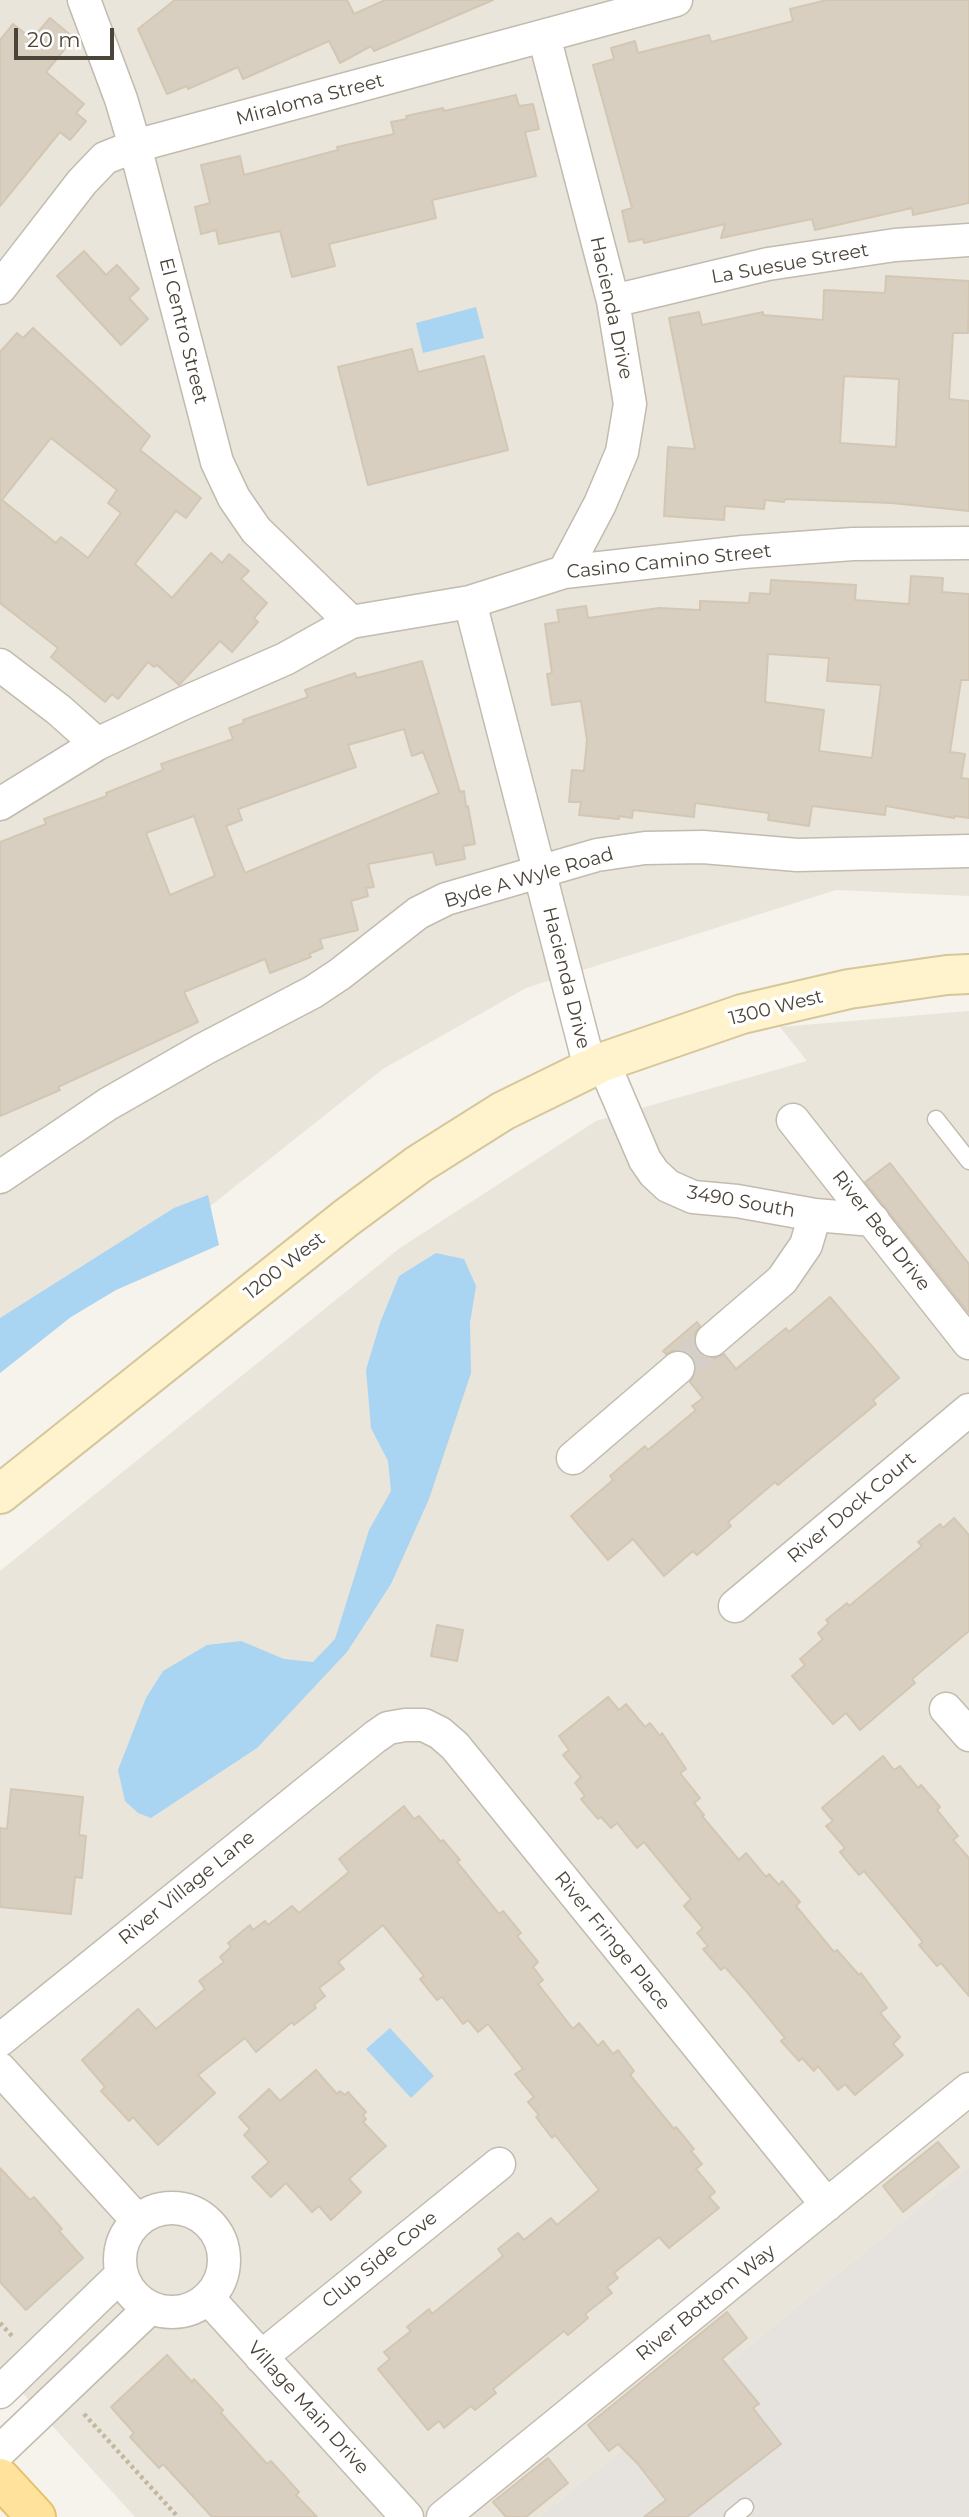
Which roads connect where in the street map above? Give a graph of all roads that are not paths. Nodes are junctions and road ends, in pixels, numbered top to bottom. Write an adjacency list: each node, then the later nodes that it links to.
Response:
1 (85, 0): 4 (street, El Centro Street)
2 (676, 0): 3 (street, Miraloma Street)
3 (544, 36): 4 (street, Miraloma Street); 7 (street, Hacienda Drive)
4 (135, 146): 6 (street, Miraloma Street); 11 (street, El Centro Street)
5 (969, 240): 7 (street, La Suesue Street)
6 (0, 288)
7 (613, 301): 9 (street, Hacienda Drive)
8 (969, 543): 9 (street, Casino Camino Street)
9 (564, 572): 10 (street, Casino Camino Street)
10 (470, 603): 11 (street, Casino Camino Street); 16 (street, Hacienda Drive)
11 (351, 622): 13 (street, Casino Camino Street)
12 (0, 665): 13 (street)
13 (97, 744): 14 (street, Casino Camino Street)
14 (0, 804)
15 (969, 851): 16 (street, Byde A Wyle Road)
16 (540, 872): 18 (street, Hacienda Drive); 22 (street, Byde A Wyle Road)
17 (969, 974): 18 (street, 1300 West)
18 (596, 1065): 23 (street, 3490 South); 30 (street, 1200 West)
19 (936, 1119): 21 (lane)
20 (793, 1120): 24 (street, River Bed Drive)
21 (969, 1161)
22 (0, 1177)
23 (815, 1215): 24 (street, 3490 South); 25 (street)
24 (873, 1220): 26 (street, River Bed Drive)
25 (712, 1340)
26 (969, 1343)
27 (678, 1368): 29 (street)
28 (969, 1410): 31 (street, River Dock Court)
29 (573, 1458)
30 (0, 1493)
31 (735, 1605)
32 (946, 1709): 33 (street)
33 (969, 1735)
34 (375, 1737): 35 (street, River Village Lane); 39 (street, River Fringe Place)
35 (0, 2040)
36 (0, 2069): 40 (street)
37 (969, 2089): 39 (street, River Bottom Way)
38 (499, 2164): 44 (street, Club Side Cove)
39 (827, 2205): 50 (street, River Bottom Way)
40 (137, 2220): 41 (street); 42 (street)
41 (121, 2275): 43 (street); 45 (street)
42 (209, 2299): 43 (street); 44 (street, Village Main Drive)
43 (150, 2308): 46 (street)
44 (261, 2357): 49 (street, Village Main Drive)
45 (0, 2392)
46 (0, 2451)
47 (0, 2479): 48 (main road)
48 (36, 2517)
49 (407, 2517)
50 (443, 2517)

